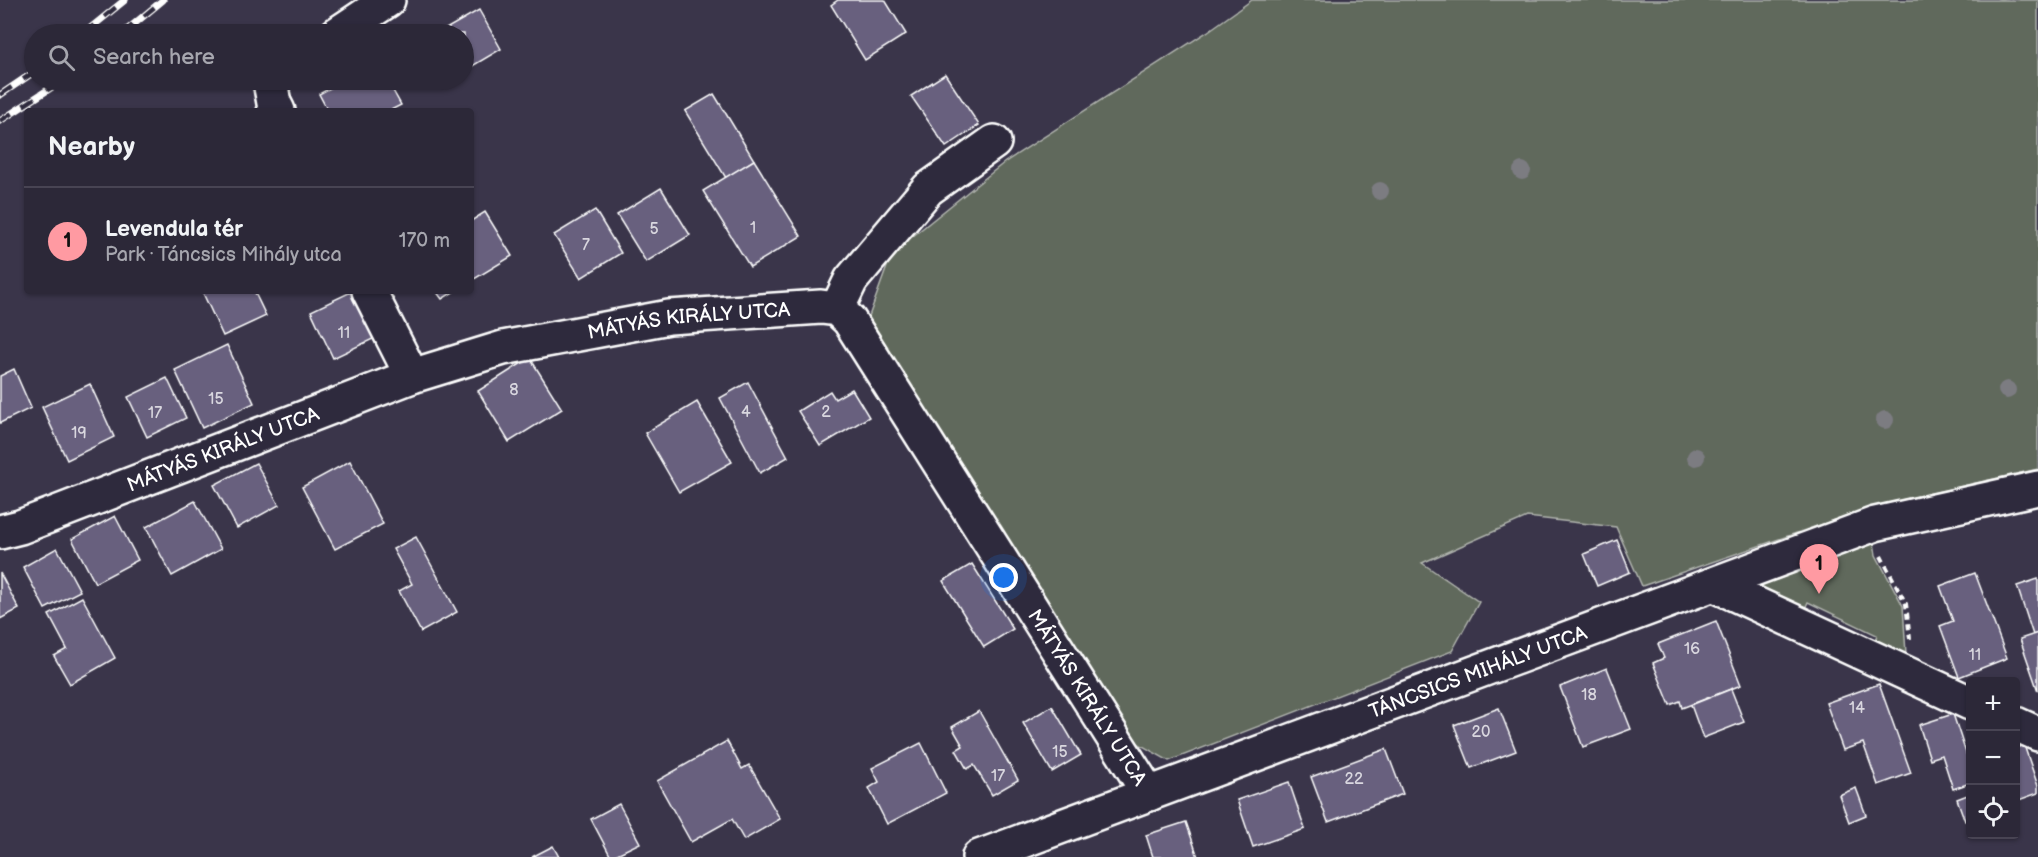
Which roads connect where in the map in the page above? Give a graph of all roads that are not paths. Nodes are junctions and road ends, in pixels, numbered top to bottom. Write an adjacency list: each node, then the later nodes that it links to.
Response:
1 (388, 0): 2 (street)
2 (352, 24)
3 (272, 90): 4 (street)
4 (276, 108)
5 (994, 142): 7 (street)
6 (371, 294): 8 (street)
7 (837, 309): 8 (street, MÁTYÁS KIRÁLY UTCA); 15 (street, MÁTYÁS KIRÁLY UTCA)
8 (412, 376): 10 (street, MÁTYÁS KIRÁLY UTCA)
9 (2038, 488): 11 (street, TÁNCSICS MIHÁLY UTCA)
10 (0, 532)
11 (1714, 585): 12 (street); 15 (street, TÁNCSICS MIHÁLY UTCA)
12 (1966, 701)
13 (2020, 726): 14 (street)
14 (2038, 734)
15 (1149, 794): 16 (street, TÁNCSICS MIHÁLY UTCA)
16 (979, 857)

